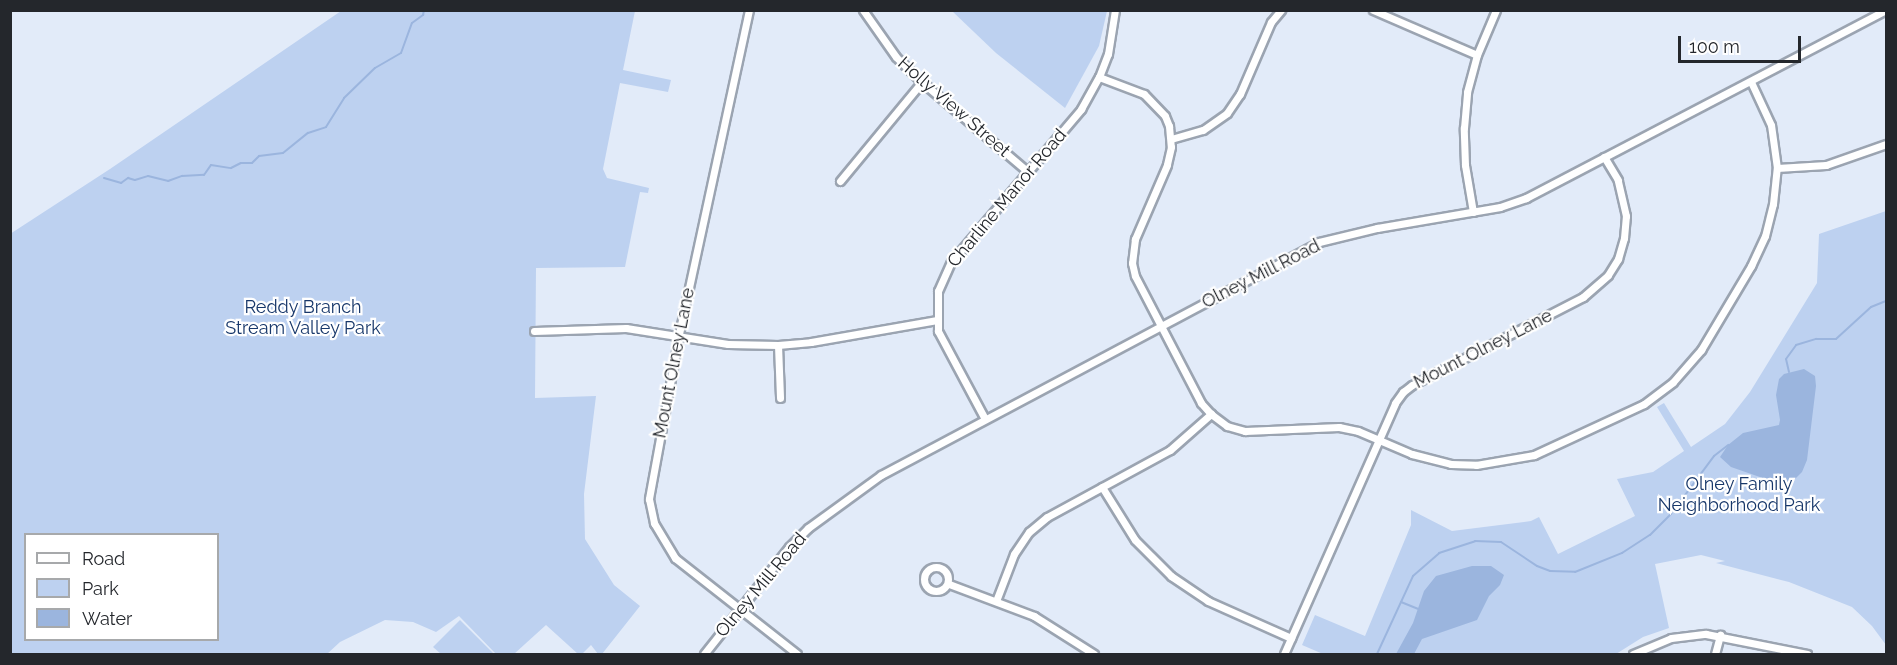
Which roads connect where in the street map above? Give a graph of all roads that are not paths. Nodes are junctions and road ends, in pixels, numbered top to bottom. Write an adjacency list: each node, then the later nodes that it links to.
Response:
1 (749, 10): 22 (street, Mount Olney Lane)
2 (863, 10): 10 (street, Holly View Street)
3 (1115, 10): 9 (street, Charline Manor Road)
4 (1281, 10): 12 (street)
5 (1373, 10): 8 (street)
6 (1496, 10): 8 (street)
7 (1886, 10): 11 (street, Olney Mill Road)
8 (1477, 55): 18 (street)
9 (1099, 77): 12 (street); 16 (street, Charline Manor Road)
10 (922, 82): 16 (street, Holly View Street); 17 (street)
11 (1751, 82): 14 (street, Olney Mill Road); 15 (street)
12 (1171, 139): 20 (street)
13 (1887, 144): 15 (street)
14 (1605, 157): 18 (street, Olney Mill Road); 27 (street, Mount Olney Lane)
15 (1777, 168): 27 (street)
16 (1028, 172): 19 (street, Charline Manor Road)
17 (840, 181)
18 (1473, 212): 20 (street, Olney Mill Road)
19 (937, 320): 23 (street); 26 (street, Charline Manor Road)
20 (1161, 326): 25 (street); 26 (street, Olney Mill Road)
21 (534, 331): 22 (street)
22 (679, 335): 23 (street); 31 (street, Mount Olney Lane)
23 (778, 345): 24 (street)
24 (780, 398)
25 (1211, 414): 27 (street); 28 (street)
26 (985, 419): 31 (street, Olney Mill Road)
27 (1379, 440): 33 (street, Mount Olney Lane)
28 (1102, 487): 30 (street); 33 (street)
29 (949, 584): 30 (street)
30 (996, 602): 36 (street)
31 (740, 609): 34 (street, Olney Mill Road); 35 (street, Mount Olney Lane)
32 (1720, 635): 38 (street); 39 (street); 40 (street)
33 (1291, 638): 37 (street, Mount Olney Lane)
34 (704, 654)
35 (797, 654)
36 (1094, 654)
37 (1284, 654)
38 (1633, 654)
39 (1715, 654)
40 (1807, 654)

